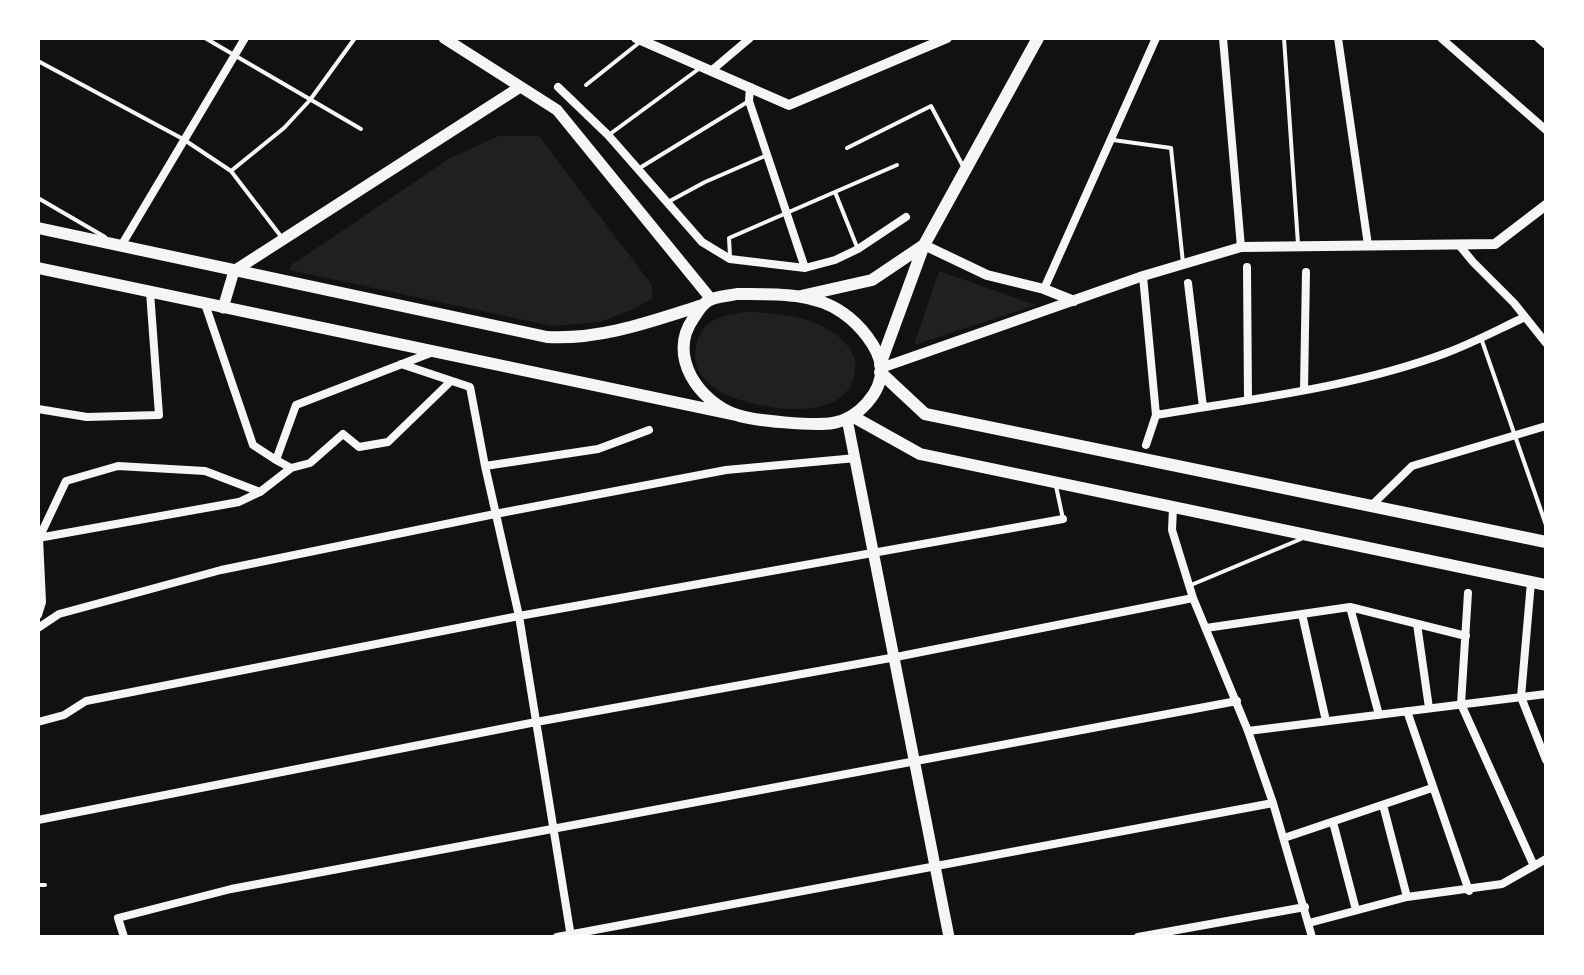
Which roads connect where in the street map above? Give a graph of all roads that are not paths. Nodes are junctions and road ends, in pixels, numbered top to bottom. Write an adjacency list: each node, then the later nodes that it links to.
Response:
1 (205, 38): 16 (lane)
2 (245, 38): 16 (street)
3 (355, 38): 23 (lane)
4 (444, 38): 20 (main road)
5 (750, 38): 18 (street)
6 (1038, 38): 34 (main road)
7 (1156, 38): 29 (street)
8 (1223, 38): 49 (street)
9 (1284, 38): 48 (lane)
10 (1338, 38): 45 (street)
11 (1441, 38): 26 (street)
12 (1538, 38): 15 (street)
13 (639, 39): 18 (street); 19 (lane)
14 (941, 39): 22 (street)
15 (1546, 45)
16 (234, 55): 23 (lane); 28 (street)
17 (38, 61): 28 (lane)
18 (706, 69): 22 (street); 27 (lane)
19 (586, 85)
20 (520, 87): 43 (main road); 64 (main road)
21 (558, 87): 27 (street)
22 (750, 87): 24 (street)
23 (310, 100): 25 (lane); 35 (lane)
24 (749, 101): 31 (street); 33 (lane)
25 (361, 129)
26 (1546, 130)
27 (608, 135): 33 (street)
28 (183, 139): 35 (lane); 47 (street)
29 (1111, 139): 52 (lane); 60 (street)
30 (847, 148): 34 (lane)
31 (767, 155): 38 (lane); 40 (street)
32 (897, 165): 36 (lane)
33 (638, 169): 38 (street)
34 (965, 170): 44 (main road)
35 (231, 171): 43 (lane)
36 (835, 192): 40 (lane); 50 (lane)
37 (38, 198): 47 (lane)
38 (666, 203): 51 (street)
39 (1546, 205): 46 (street)
40 (786, 214): 51 (lane); 55 (street)
41 (906, 217): 50 (street)
42 (38, 228): 47 (main road)
43 (284, 241): 56 (main road)
44 (924, 245): 60 (street); 62 (main road); 72 (main road)
45 (1368, 245): 46 (street); 48 (street)
46 (1459, 245): 67 (street)
47 (121, 246): 56 (main road)
48 (1298, 246): 49 (street)
49 (1241, 247): 52 (street)
50 (858, 249): 55 (street)
51 (730, 259): 55 (street)
52 (1183, 263): 58 (street)
53 (1247, 267): 75 (street)
54 (38, 268): 61 (main road)
55 (805, 268)
56 (234, 271): 64 (main road); 66 (main road)
57 (1306, 272): 74 (street)
58 (1143, 276): 63 (street); 79 (street)
59 (1188, 283): 76 (street)
60 (1044, 289): 63 (street)
61 (150, 292): 65 (main road); 77 (street)
62 (801, 296): 64 (main road); 72 (main road)
63 (1074, 301): 72 (street)
64 (707, 302): 78 (main road)
65 (205, 304): 66 (main road); 86 (street)
66 (223, 308): 70 (main road)
67 (1525, 317): 68 (street); 69 (street)
68 (1481, 337): 74 (street); 83 (lane)
69 (1546, 343)
70 (433, 352): 71 (street); 78 (main road)
71 (401, 364): 73 (street); 86 (street)
72 (880, 368): 80 (main road); 91 (main road)
73 (451, 381): 87 (street); 88 (street)
74 (1304, 390): 75 (street)
75 (1248, 399): 76 (street)
76 (1203, 407): 79 (street)
77 (38, 409)
78 (736, 415): 80 (main road)
79 (1156, 415): 84 (street)
80 (849, 417): 85 (main road); 89 (main road)
81 (1546, 426): 83 (street)
82 (649, 430): 87 (street)
83 (1515, 435): 91 (street); 95 (lane)
84 (1146, 445)
85 (856, 458): 93 (street); 99 (main road)
86 (276, 460): 88 (street)
87 (485, 466): 93 (street)
88 (291, 468): 90 (street)
89 (1055, 483): 92 (main road); 94 (lane)
90 (260, 492): 97 (street); 97 (street)
91 (1371, 506): 98 (main road)
92 (1173, 508): 96 (main road); 102 (street)
93 (495, 514): 108 (street); 110 (street)
94 (1063, 519): 99 (street)
95 (1546, 525)
96 (1308, 536): 100 (main road); 102 (lane)
97 (38, 538): 107 (street)
98 (1546, 542)
99 (874, 551): 108 (street); 113 (main road)
100 (1531, 582): 101 (main road); 115 (street)
101 (1546, 585)
102 (1189, 586): 104 (street)
103 (1468, 593): 112 (street)
104 (1193, 598): 111 (street); 113 (street)
105 (1350, 607): 106 (street); 109 (street); 120 (street)
106 (1302, 614): 111 (street); 121 (street)
107 (38, 615)
108 (519, 616): 122 (street); 123 (street)
109 (1417, 624): 112 (street); 118 (street)
110 (38, 628)
111 (1206, 628): 116 (street)
112 (1466, 636): 117 (street)
113 (896, 657): 123 (street); 126 (main road)
114 (1546, 694): 115 (street)
115 (1521, 697): 117 (street); 125 (street)
116 (1237, 701): 124 (street); 126 (street)
117 (1461, 704): 118 (street); 136 (street)
118 (1429, 708): 119 (street)
119 (1407, 711): 120 (street); 127 (street)
120 (1379, 715): 121 (street)
121 (1326, 721): 124 (street)
122 (38, 722)
123 (536, 722): 130 (street); 132 (street)
124 (1248, 731): 128 (street)
125 (1546, 760)
126 (916, 763): 132 (street); 135 (main road)
127 (1432, 788): 129 (street); 139 (street)
128 (1273, 803): 133 (street); 135 (street)
129 (1383, 805): 131 (street); 140 (street)
130 (38, 820)
131 (1333, 822): 133 (street); 142 (street)
132 (553, 829): 144 (street); 145 (street)
133 (1284, 838): 141 (street)
134 (1546, 859): 136 (street)
135 (936, 866): 144 (street); 147 (main road)
136 (1534, 866): 139 (street)
137 (38, 885): 138 (lane)
138 (45, 885)
139 (1469, 891): 140 (street)
140 (1407, 897): 142 (street)
141 (1305, 907): 143 (street); 148 (street)
142 (1356, 910): 143 (street)
143 (1309, 923): 149 (street)
144 (571, 936): 146 (street)
145 (124, 937)
146 (557, 937)
147 (949, 937)
148 (1138, 937)
149 (1312, 937)

